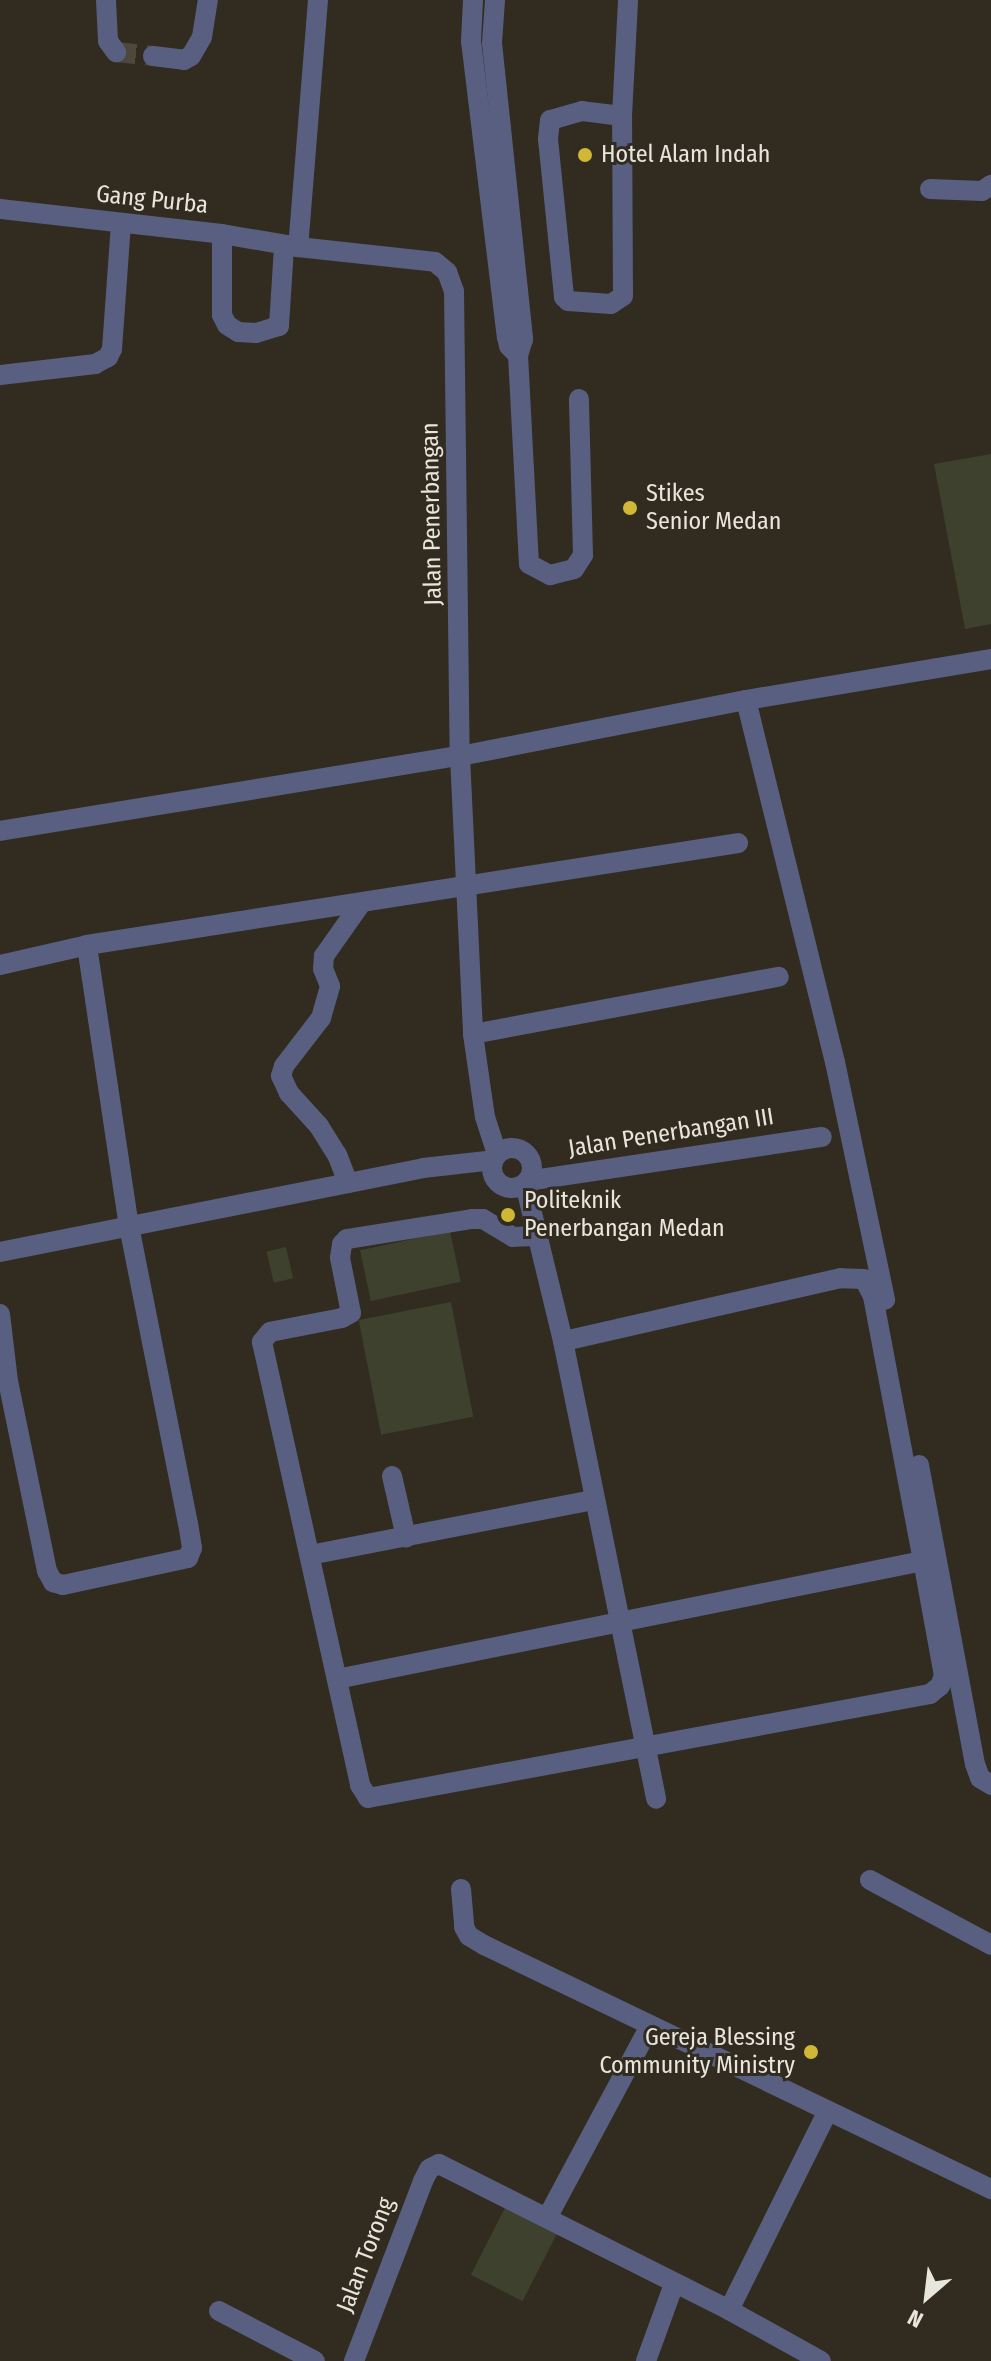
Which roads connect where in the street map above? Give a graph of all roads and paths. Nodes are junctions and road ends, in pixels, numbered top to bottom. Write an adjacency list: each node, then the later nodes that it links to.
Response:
1 (106, 0): 7 (street)
2 (208, 0): 8 (street)
3 (318, 0): 15 (street)
4 (473, 0): 16 (street)
5 (495, 0): 16 (street)
6 (628, 0): 9 (street)
7 (116, 52)
8 (153, 56)
9 (622, 116): 9 (street)
10 (991, 185): 11 (street)
11 (930, 189)
12 (0, 209): 13 (street, Gang Purba)
13 (121, 223): 14 (street, Gang Purba); 17 (street)
14 (222, 234): 15 (street, Gang Purba); 15 (street)
15 (291, 246): 21 (street, Jalan Penerbangan)
16 (518, 355): 18 (street)
17 (0, 375)
18 (579, 399)
19 (991, 659): 20 (street)
20 (746, 700): 21 (street); 47 (street)
21 (460, 756): 22 (street); 24 (street, Jalan Penerbangan)
22 (0, 831)
23 (738, 843): 24 (street)
24 (469, 888): 25 (street); 29 (street, Jalan Penerbangan)
25 (360, 905): 26 (street); 33 (street)
26 (87, 945): 27 (street); 34 (street)
27 (0, 965)
28 (779, 977): 29 (street)
29 (473, 1034): 31 (street, Jalan Penerbangan)
30 (822, 1137): 32 (street, Jalan Penerbangan III)
31 (496, 1157): 32 (street); 32 (street); 33 (street)
32 (526, 1182): 35 (street)
33 (348, 1183): 34 (street)
34 (129, 1227): 36 (street); 37 (street)
35 (538, 1236): 38 (street); 42 (street)
36 (0, 1252)
37 (0, 1314)
38 (563, 1341): 40 (street); 43 (street)
39 (392, 1476): 41 (street)
40 (594, 1500): 41 (street); 44 (street)
41 (406, 1537): 42 (street)
42 (310, 1555): 45 (street)
43 (923, 1561): 44 (street); 46 (street)
44 (620, 1619): 45 (street); 46 (street)
45 (337, 1679): 46 (street)
46 (646, 1747): 48 (street)
47 (991, 1785)
48 (656, 1799)
49 (870, 1880): 51 (street)
50 (461, 1889): 52 (street)
51 (991, 1945)
52 (650, 2026): 53 (street); 55 (street)
53 (827, 2113): 54 (street); 57 (street)
54 (991, 2189)
55 (547, 2218): 56 (street); 60 (street, Jalan Torong)
56 (674, 2284): 57 (street); 61 (street)
57 (729, 2310): 62 (street)
58 (219, 2311): 59 (street)
59 (315, 2361)
60 (354, 2361)
61 (646, 2361)
62 (821, 2361)

